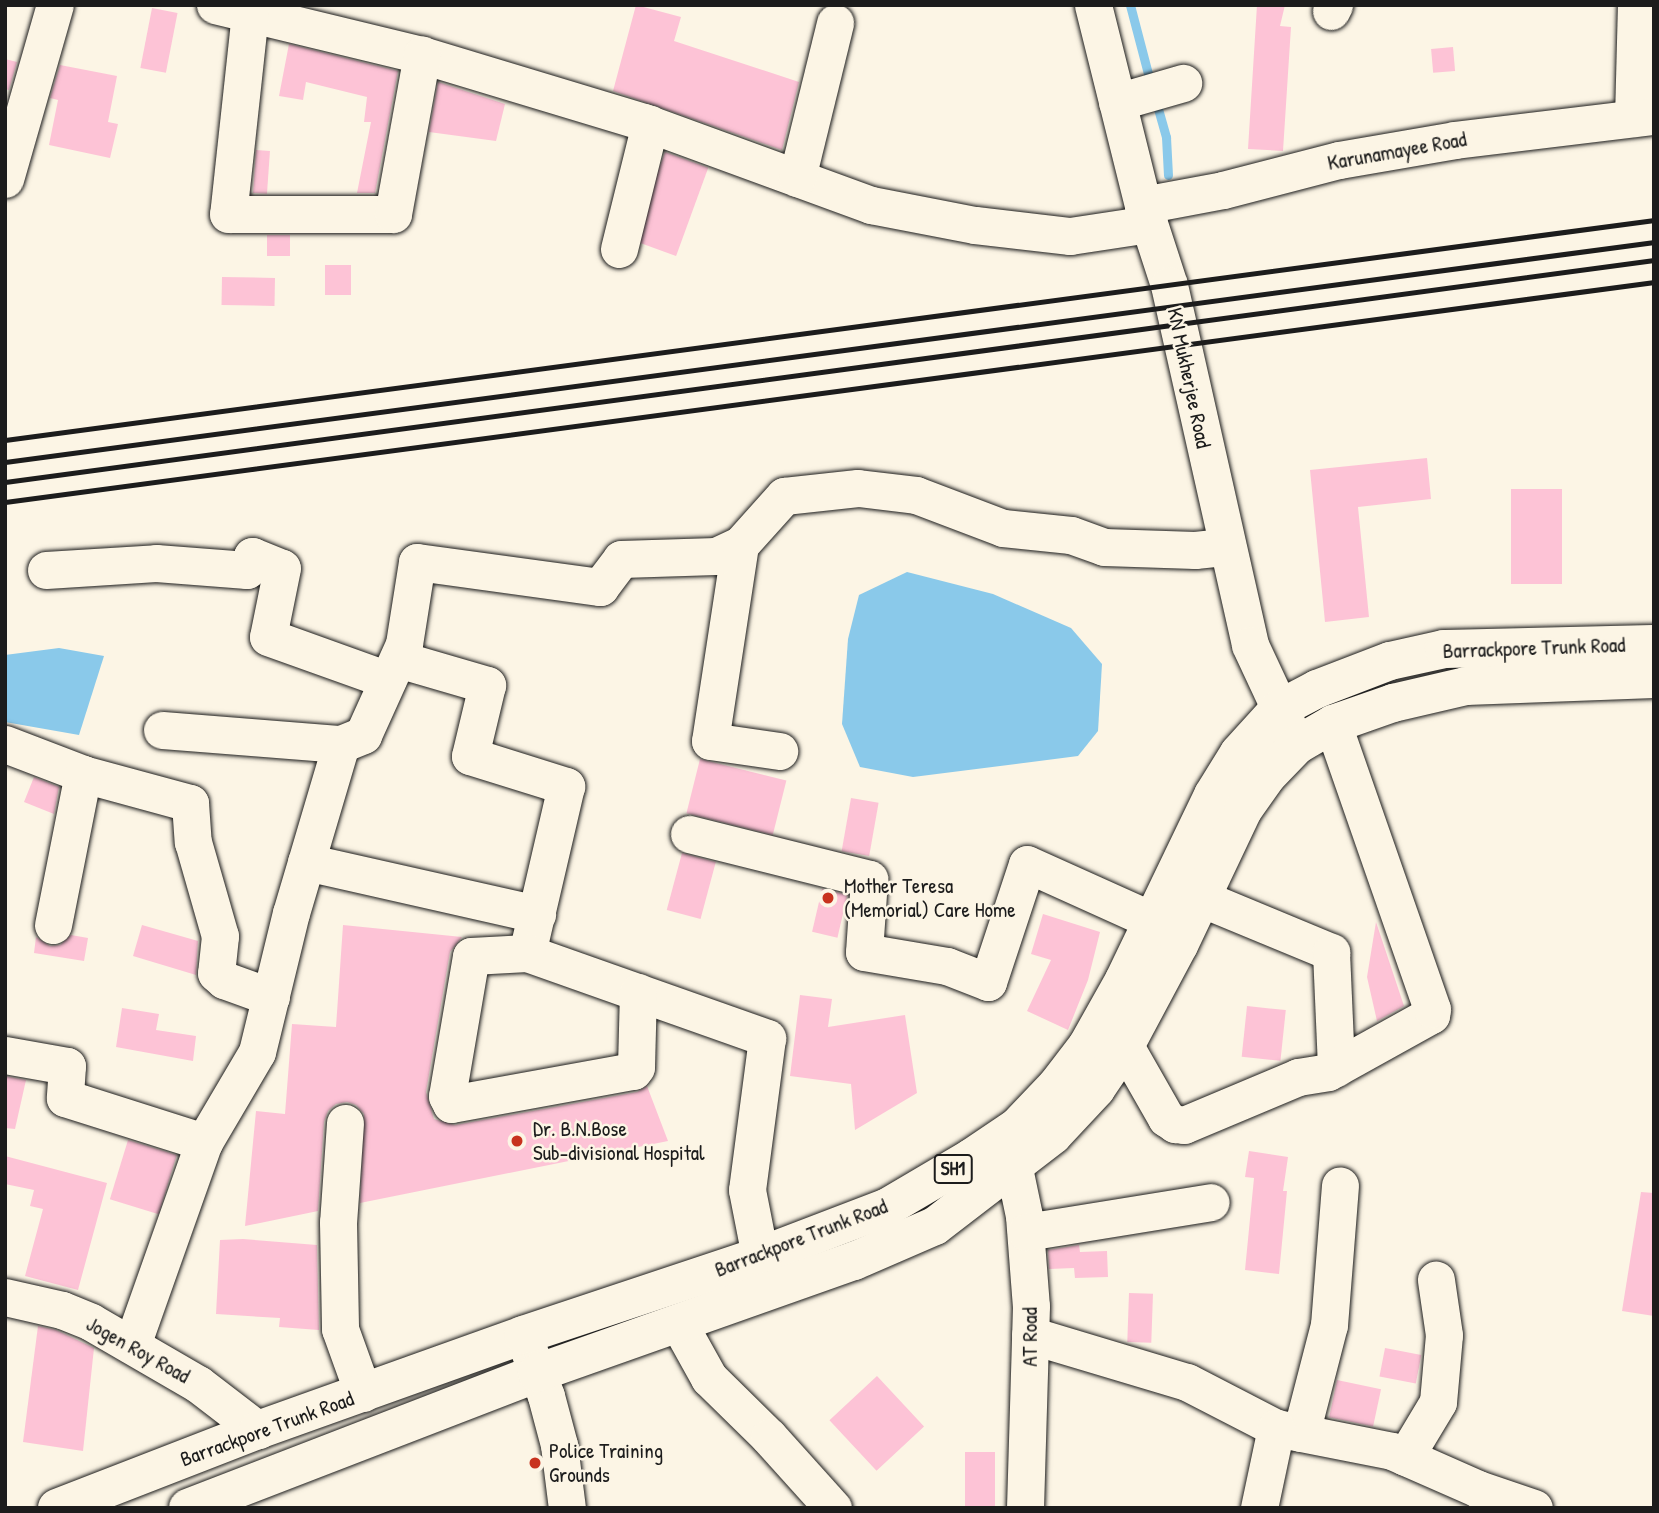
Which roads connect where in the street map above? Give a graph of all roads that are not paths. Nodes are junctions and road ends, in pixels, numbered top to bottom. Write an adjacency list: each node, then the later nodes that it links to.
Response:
1 (55, 5): 12 (street)
2 (1093, 5): 8 (street, KN Mukherjee Road)
3 (1636, 5): 9 (street)
4 (233, 9): 6 (street, Karunamayee Road); 6 (street)
5 (835, 23): 11 (street)
6 (422, 55): 10 (street, Karunamayee Road)
7 (1183, 83): 8 (street)
8 (1117, 102): 13 (street, KN Mukherjee Road)
9 (1644, 117): 13 (street, Karunamayee Road)
10 (650, 124): 11 (street, Karunamayee Road); 14 (street)
11 (797, 178): 13 (street, Karunamayee Road)
12 (5, 179)
13 (1146, 214): 16 (street, KN Mukherjee Road)
14 (619, 249)
15 (740, 545): 16 (street); 19 (street); 27 (street)
16 (1226, 547): 21 (street, KN Mukherjee Road)
17 (46, 570): 19 (street)
18 (1654, 644): 21 (main road, Barrackpore Trunk Road / SH1)
19 (393, 670): 25 (street); 32 (street)
20 (1654, 679): 22 (main road, Barrackpore Trunk Road / SH1)
21 (1279, 709): 26 (street, KN Mukherjee Road); 33 (main road, Barrackpore Trunk Road / SH1)
22 (1333, 724): 26 (main road, Barrackpore Trunk Road / SH1); 40 (street)
23 (162, 730): 25 (street)
24 (5, 744): 28 (street)
25 (341, 744): 30 (street)
26 (1297, 745): 31 (main road, Barrackpore Trunk Road / SH1)
27 (779, 751)
28 (83, 774): 34 (street); 37 (street)
29 (690, 834): 33 (street)
30 (306, 862): 32 (street); 37 (street)
31 (1203, 900): 38 (main road, Barrackpore Trunk Road / SH1); 40 (street)
32 (537, 914): 35 (street)
33 (1151, 920): 47 (main road, Barrackpore Trunk Road / SH1)
34 (53, 925)
35 (527, 953): 36 (street); 36 (street)
36 (638, 992): 47 (street)
37 (271, 997): 42 (street)
38 (1125, 1046): 40 (street); 43 (main road, Barrackpore Trunk Road / SH1)
39 (5, 1055): 42 (street)
40 (1336, 1068)
41 (345, 1123): 55 (street)
42 (204, 1142): 53 (street)
43 (1014, 1168): 46 (street, AT Road); 50 (main road, Barrackpore Trunk Road / SH1)
44 (1340, 1185): 57 (street)
45 (1211, 1202): 46 (street)
46 (1026, 1232): 52 (street, AT Road)
47 (760, 1256): 51 (main road, Barrackpore Trunk Road / SH1)
48 (1436, 1280): 58 (street)
49 (5, 1297): 53 (street, Jogen Roy Road)
50 (679, 1324): 54 (main road, Barrackpore Trunk Road / SH1); 62 (street)
51 (523, 1335): 54 (street); 55 (main road, Barrackpore Trunk Road / SH1)
52 (1030, 1335): 57 (street); 63 (street, AT Road)
53 (132, 1345): 56 (street, Jogen Roy Road)
54 (537, 1373): 60 (main road, Barrackpore Trunk Road / SH1); 61 (street)
55 (363, 1393): 56 (main road, Barrackpore Trunk Road / SH1)
56 (258, 1430): 59 (main road, Barrackpore Trunk Road / SH1)
57 (1288, 1430): 58 (street); 64 (street)
58 (1405, 1457): 65 (street)
59 (57, 1508)
60 (188, 1508)
61 (567, 1508)
62 (833, 1508)
63 (1026, 1508)
64 (1259, 1508)
65 (1534, 1508)

